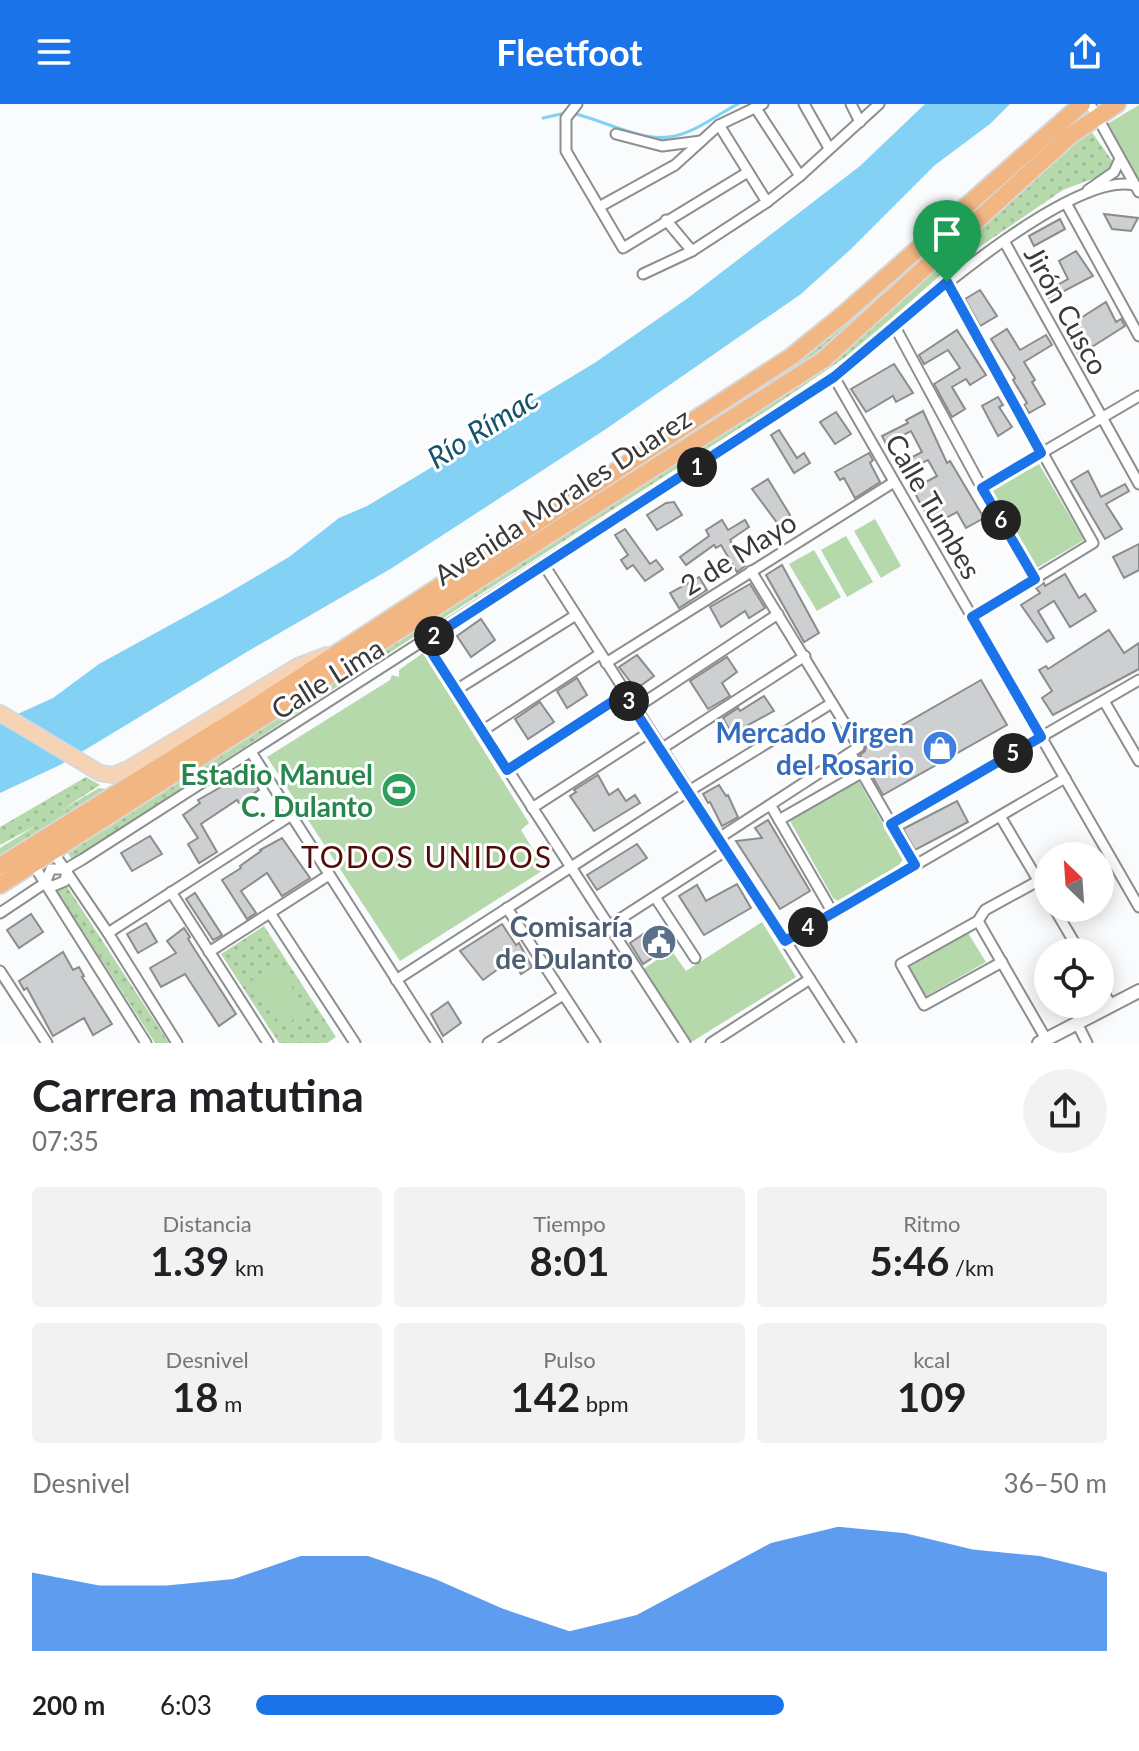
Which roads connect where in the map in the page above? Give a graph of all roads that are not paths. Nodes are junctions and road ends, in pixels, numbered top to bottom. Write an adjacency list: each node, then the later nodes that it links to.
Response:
1 (577, 104): 23 (street)
2 (804, 104): 15 (street)
3 (851, 104): 11 (street)
4 (879, 104): 11 (street)
5 (1075, 104): 10 (street)
6 (1082, 104): 10 (highway, Avenida Morales Duarez)
7 (1117, 104): 9 (highway, Avenida Morales Duarez)
8 (759, 105): 12 (street); 18 (street)
9 (1093, 110): 16 (street); 74 (highway, Avenida Morales Duarez)
10 (1062, 121): 45 (highway, Avenida Morales Duarez)
11 (860, 122): 15 (street)
12 (719, 125): 14 (street); 17 (street)
13 (616, 134): 14 (street)
14 (701, 141): 23 (street)
15 (829, 148): 18 (street)
16 (1120, 159): 19 (street); 20 (street, Calle Lima)
17 (748, 172): 21 (street); 24 (street)
18 (800, 176): 21 (street)
19 (1137, 189): 20 (street, Calle Lima)
20 (1082, 194): 22 (street, Calle Lima)
21 (767, 202): 26 (street)
22 (1066, 203): 25 (street, Calle Lima); 30 (street)
23 (599, 207): 24 (street)
24 (666, 220): 26 (street)
25 (1004, 241): 28 (street, Calle Lima); 33 (street, Jirón Cusco)
26 (692, 251): 27 (street)
27 (643, 274)
28 (947, 282): 29 (street, Calle Lima); 34 (street)
29 (895, 327): 31 (street, Calle Lima); 37 (street)
30 (1139, 336)
31 (834, 377): 35 (street, Calle Tumbes); 38 (street, Calle Lima)
32 (1139, 396): 33 (street)
33 (1101, 417): 34 (street); 36 (street, Jirón Cusco)
34 (1041, 453): 37 (street); 40 (street)
35 (894, 482): 39 (street, 2 de Mayo); 43 (street, Calle Tumbes)
36 (1139, 482)
37 (982, 488): 40 (street)
38 (544, 565): 42 (street); 44 (street, Calle Lima)
39 (751, 571): 41 (street); 47 (street, 2 de Mayo)
40 (1035, 579): 43 (street)
41 (778, 614): 46 (street); 53 (street)
42 (576, 615): 47 (street); 49 (street)
43 (972, 617): 57 (street, Calle Tumbes)
44 (425, 642): 49 (street); 59 (street, Calle Lima)
45 (342, 650): 54 (main road); 77 (highway, Avenida Morales Duarez)
46 (805, 656): 52 (street); 58 (street)
47 (603, 658): 50 (street); 55 (street, 2 de Mayo)
48 (1139, 680): 51 (street)
49 (456, 690): 55 (street)
50 (624, 694): 53 (street); 62 (street)
51 (1104, 701): 57 (street); 61 (street)
52 (832, 703): 60 (street); 65 (street)
53 (634, 709): 56 (street)
54 (0, 713)
55 (482, 731): 62 (street)
56 (650, 732): 58 (street); 67 (street)
57 (1041, 737): 64 (street, Calle Tumbes); 71 (street)
58 (661, 749): 65 (street)
59 (251, 752): 68 (street); 79 (street, Calle Lima)
60 (851, 754): 63 (street); 66 (street)
61 (1139, 761)
62 (507, 770): 67 (street)
63 (861, 773): 70 (street); 71 (street)
64 (1065, 778): 69 (street); 87 (street, Calle Tumbes)
65 (689, 791): 72 (street); 78 (street)
66 (771, 806): 70 (street); 72 (street)
67 (532, 808): 78 (street)
68 (290, 816): 81 (street); 85 (street)
69 (1000, 816): 76 (street); 80 (street)
70 (779, 820): 91 (street)
71 (891, 824): 76 (street)
72 (719, 838): 73 (street)
73 (727, 850): 86 (street); 95 (street)
74 (53, 852): 75 (highway, Avenida Morales Duarez); 79 (street)
75 (33, 864): 82 (street); 84 (highway, Avenida Morales Duarez)
76 (915, 865): 91 (street)
77 (0, 866)
78 (571, 867): 88 (street); 93 (street)
79 (66, 869): 82 (street, Calle Lima); 82 (street, Calle Lima); 94 (street)
80 (1034, 874)
81 (329, 875): 90 (street); 101 (street)
82 (45, 883): 89 (street, Calle Lima); 111 (street)
83 (1034, 883): 92 (street)
84 (0, 885)
85 (171, 892): 94 (street); 96 (street)
86 (655, 897): 93 (street); 97 (street)
87 (1139, 907)
88 (507, 908): 101 (street); 103 (street)
89 (0, 913)
90 (270, 913): 96 (street); 109 (street)
91 (833, 913): 95 (street)
92 (978, 921): 98 (street); 98 (street)
93 (609, 926): 117 (street)
94 (108, 933): 112 (street)
95 (785, 941): 100 (street)
96 (209, 952): 113 (street)
97 (695, 958)
98 (1002, 962): 108 (street)
99 (0, 971): 110 (street)
100 (810, 979): 107 (street); 118 (street)
101 (396, 980): 114 (street)
102 (1139, 991): 104 (street)
103 (563, 995): 115 (street); 116 (street)
104 (1114, 1004)
105 (1086, 1018): 106 (street)
106 (1077, 1023): 108 (street); 119 (street)
107 (847, 1041)
108 (1042, 1041)
109 (352, 1042)
110 (47, 1043)
111 (146, 1043)
112 (177, 1043)
113 (268, 1043)
114 (437, 1043)
115 (488, 1043)
116 (595, 1043)
117 (685, 1043)
118 (711, 1043)
119 (1087, 1043)

